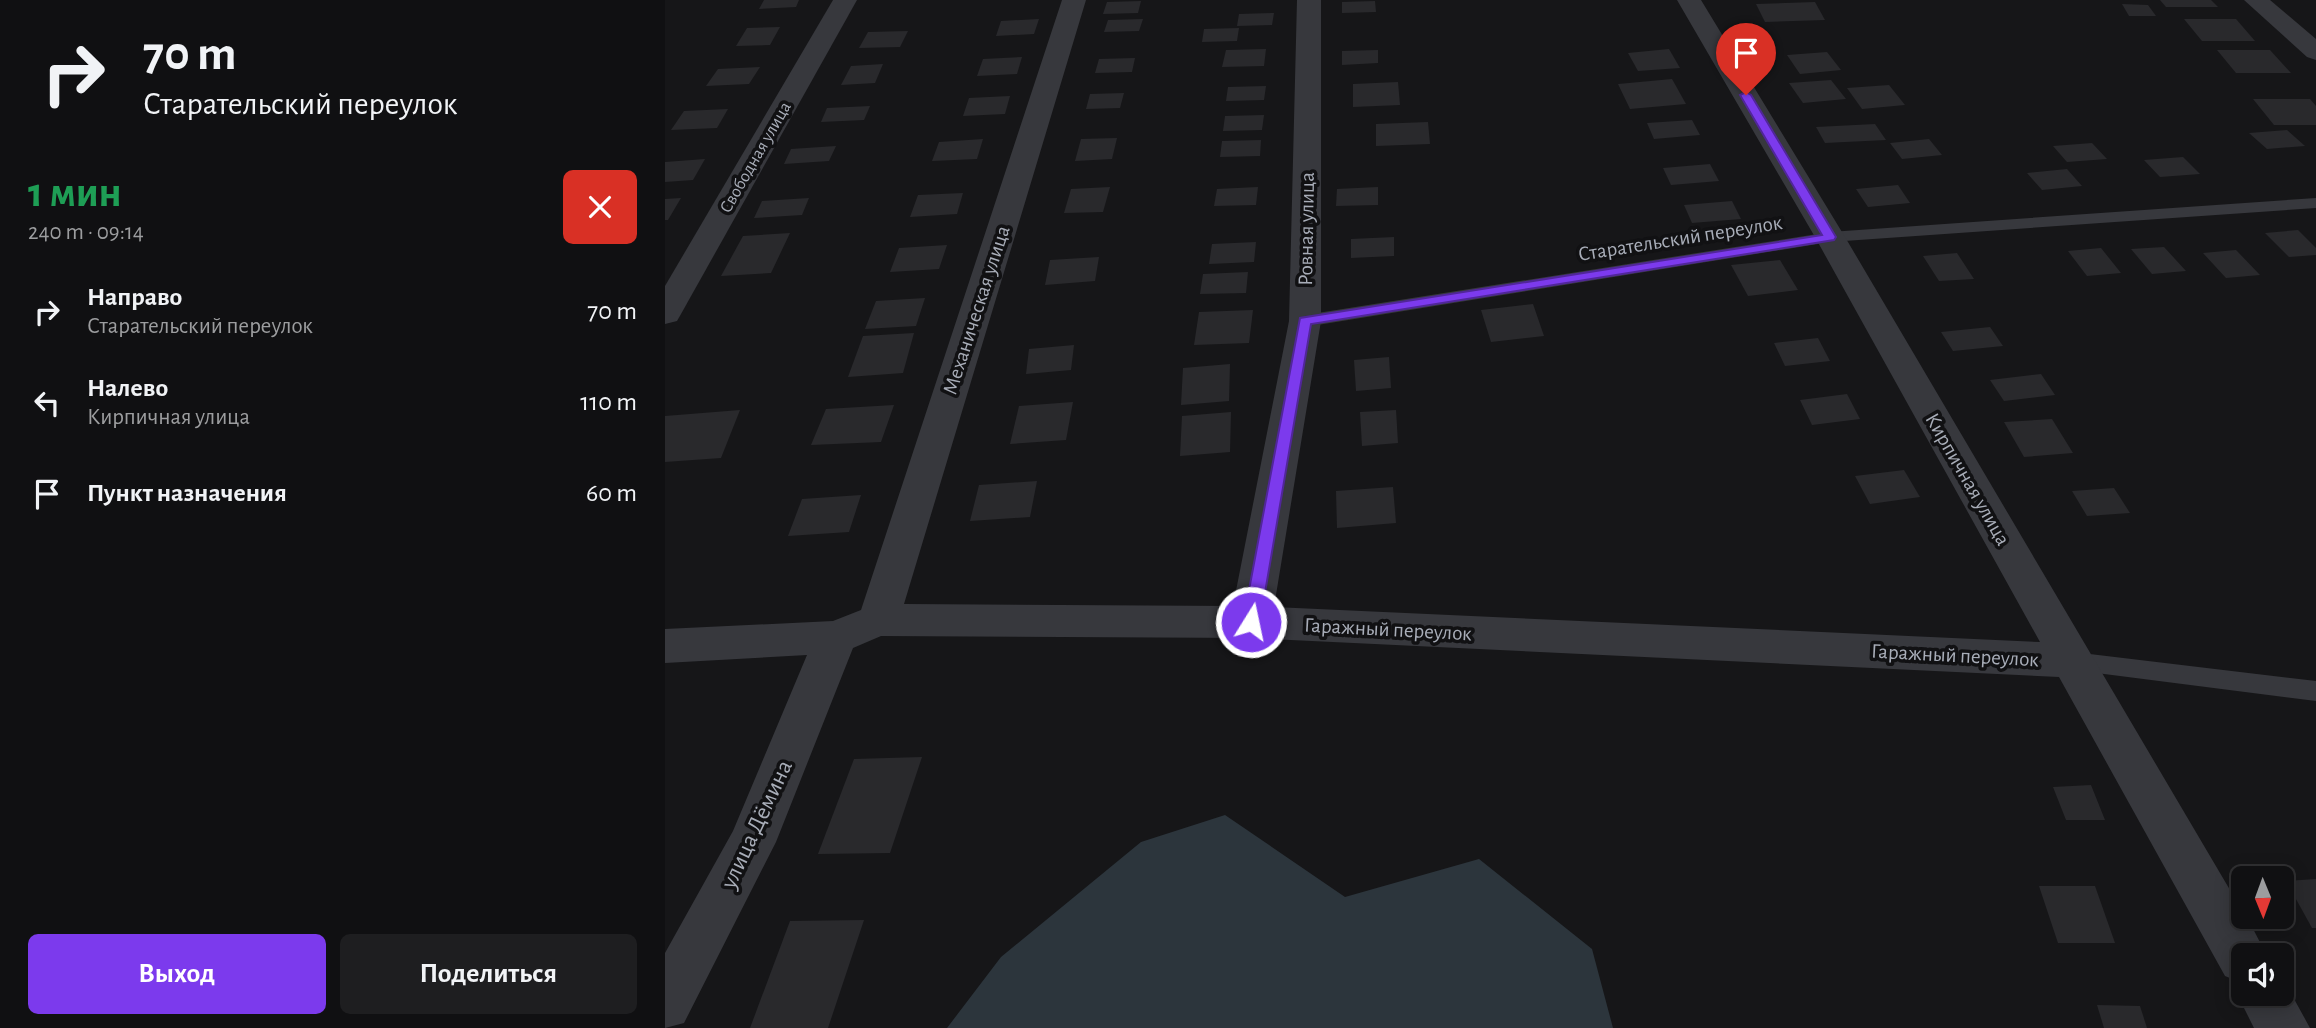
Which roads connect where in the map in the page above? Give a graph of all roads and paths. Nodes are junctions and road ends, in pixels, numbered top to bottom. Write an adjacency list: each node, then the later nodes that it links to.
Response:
1 (845, 0): 9 (street, Свободная улица)
2 (1073, 0): 11 (street, Механическая улица)
3 (1309, 0): 10 (street, Ровная улица)
4 (1689, 0): 8 (street, Кирпичная улица)
5 (2256, 0): 6 (street)
6 (2316, 52)
7 (2316, 203): 8 (lane, Старательский переулок)
8 (1830, 237): 10 (lane, Старательский переулок); 15 (street, Кирпичная улица)
9 (665, 314)
10 (1305, 321): 12 (street, Ровная улица)
11 (878, 620): 12 (street, Гаражный переулок); 13 (street, Гаражный переулок)
12 (1251, 622): 15 (street, Гаражный переулок)
13 (836, 637): 14 (street, Гаражный переулок); 18 (street, улица Дёмина)
14 (665, 646)
15 (2073, 661): 16 (lane); 17 (street, Кирпичная улица)
16 (2316, 691)
17 (2234, 943)
18 (665, 1004)
19 (2270, 1006): 20 (street)
20 (2283, 1028)

